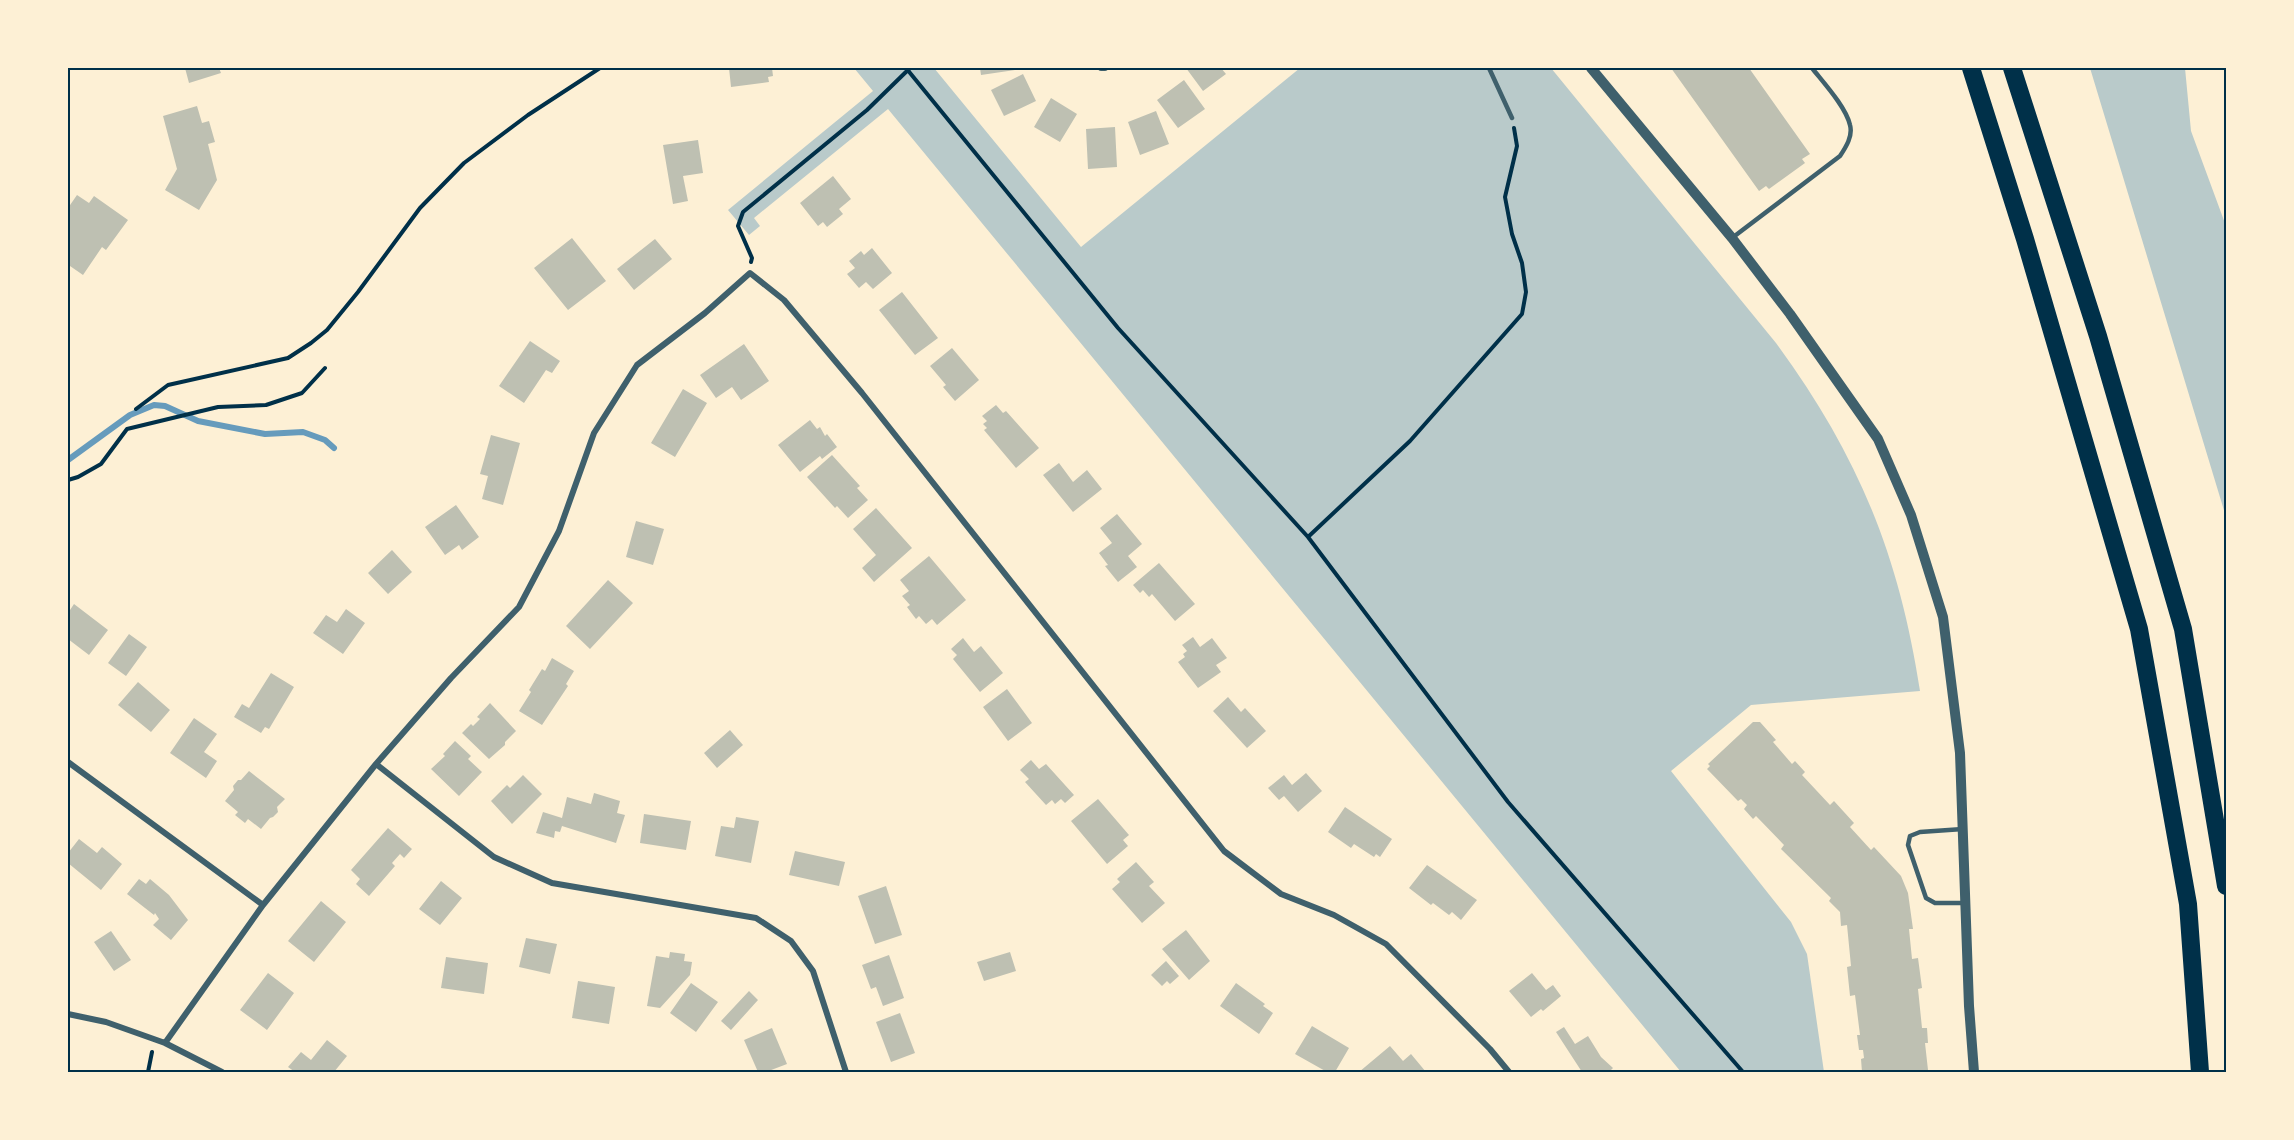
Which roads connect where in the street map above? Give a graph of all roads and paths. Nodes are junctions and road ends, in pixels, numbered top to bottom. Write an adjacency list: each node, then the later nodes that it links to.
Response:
1 (600, 68): 12 (path)
2 (908, 68): 10 (path); 14 (path)
3 (1489, 68): 8 (lane)
4 (1591, 68): 9 (street)
5 (1812, 68): 9 (lane)
6 (1971, 68): 30 (highway)
7 (2012, 68): 18 (highway)
8 (1512, 118): 14 (path)
9 (1732, 238): 17 (street)
10 (750, 273): 16 (street); 27 (street)
11 (325, 368): 13 (path)
12 (136, 409)
13 (68, 480)
14 (1308, 537): 28 (path)
15 (68, 762): 20 (street)
16 (376, 764): 20 (street); 26 (street)
17 (1963, 829): 19 (street); 19 (lane)
18 (2226, 886)
19 (1965, 903): 29 (street)
20 (263, 905): 23 (street)
21 (68, 1014): 22 (street)
22 (155, 1039): 23 (street); 24 (path)
23 (165, 1043): 25 (street)
24 (148, 1072)
25 (222, 1072)
26 (846, 1072)
27 (1509, 1072)
28 (1743, 1072)
29 (1974, 1072)
30 (2200, 1072)

